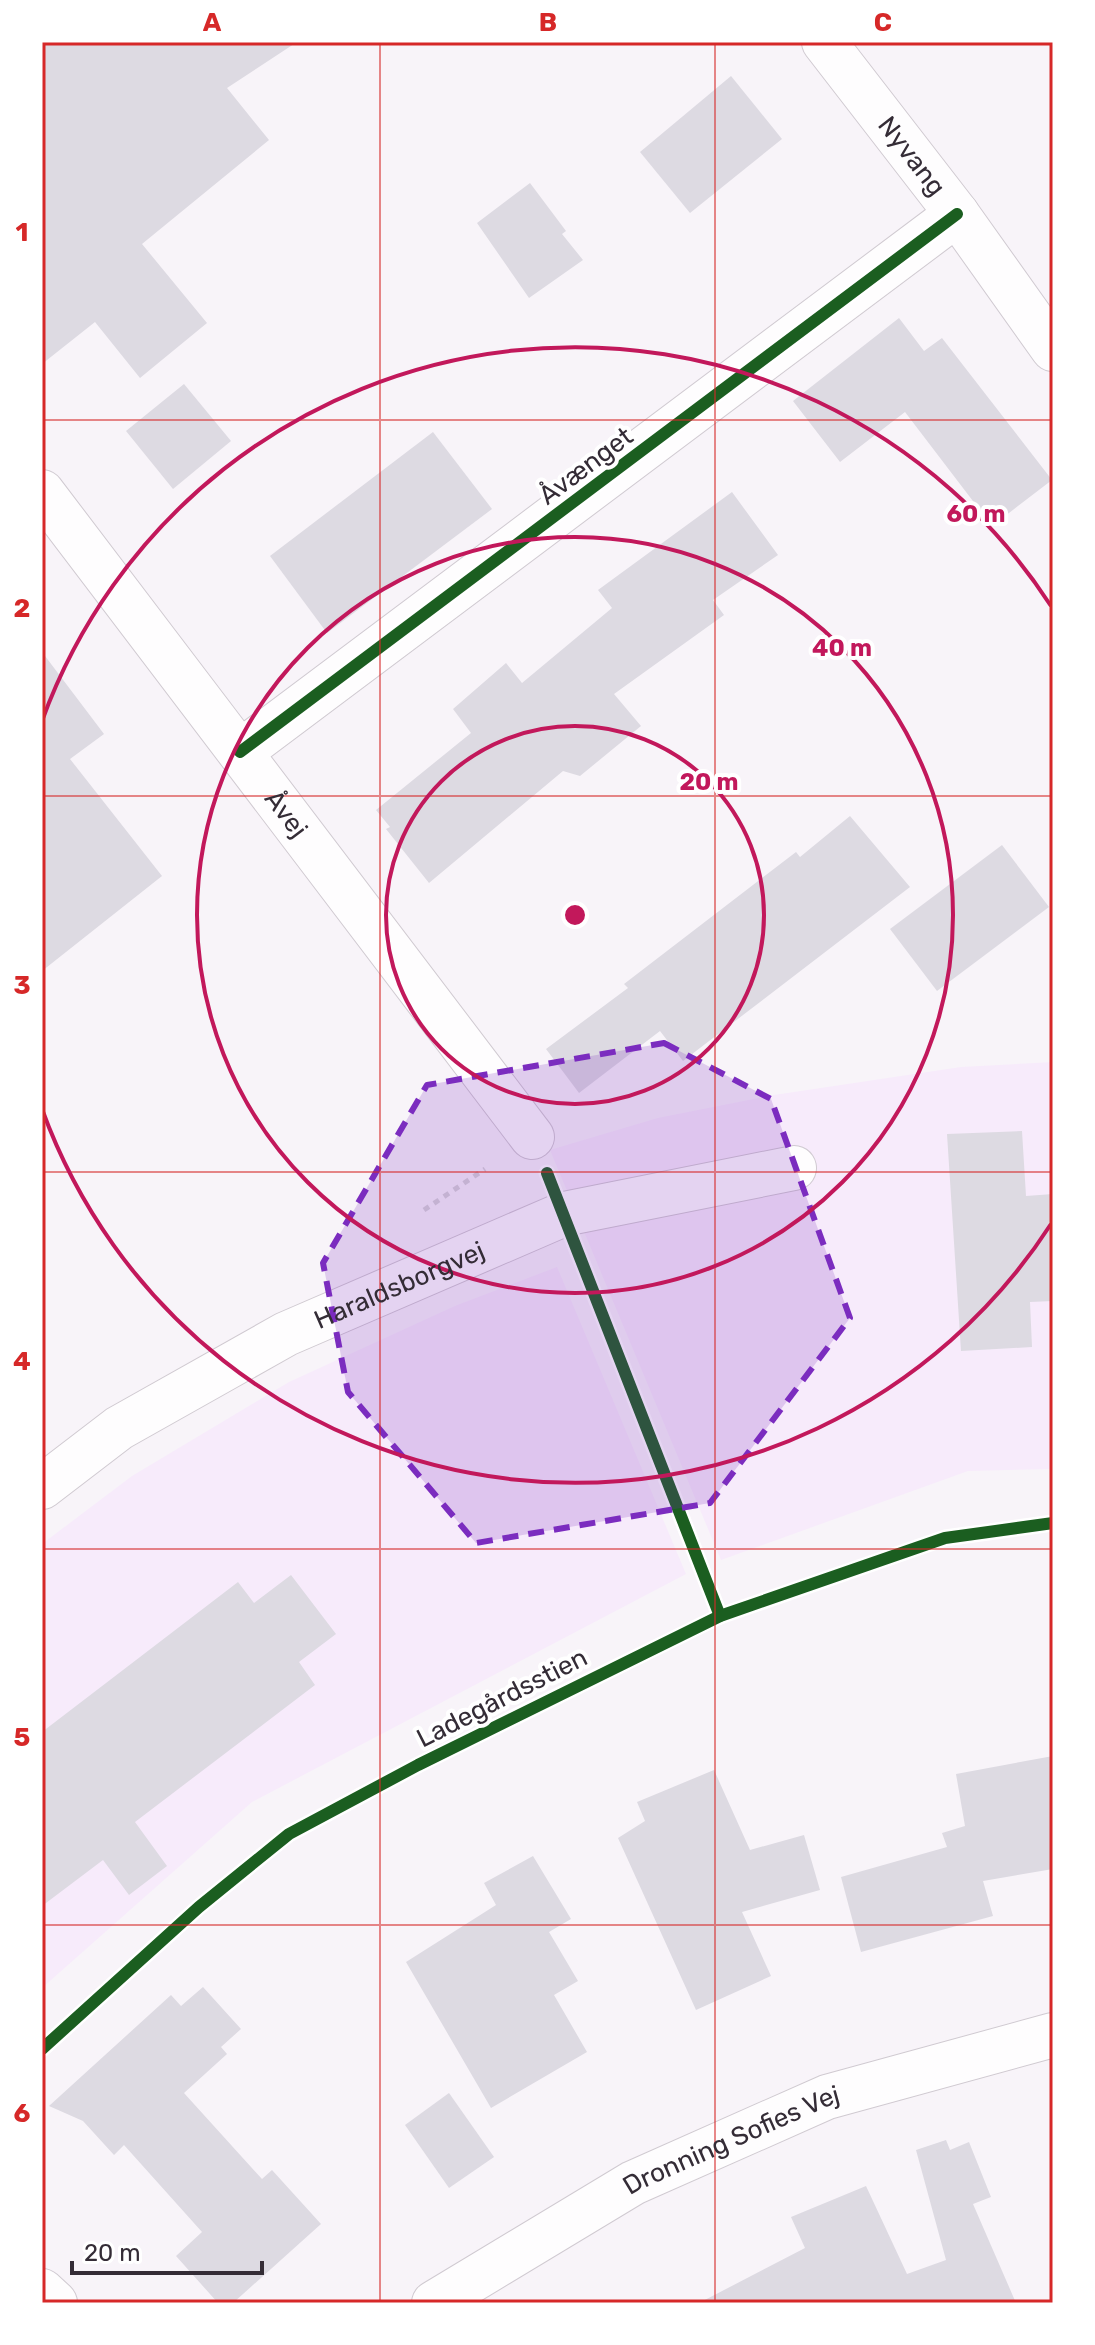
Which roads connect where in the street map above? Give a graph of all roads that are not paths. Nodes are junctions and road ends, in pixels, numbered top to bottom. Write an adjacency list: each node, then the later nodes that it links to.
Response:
1 (824, 42): 2 (street, Nyvang)
2 (957, 214): 3 (street, Nyvang); 5 (street, Åvænget)
3 (1053, 349)
4 (42, 492): 5 (street, Åvej)
5 (240, 752): 6 (street, Åvej)
6 (532, 1137)
7 (794, 1168): 8 (street, Haraldsborgvej)
8 (42, 1487)
9 (1053, 2035): 12 (street, Dronning Sofies Vej)
10 (42, 2291): 11 (street)
11 (55, 2303)
12 (434, 2303)

